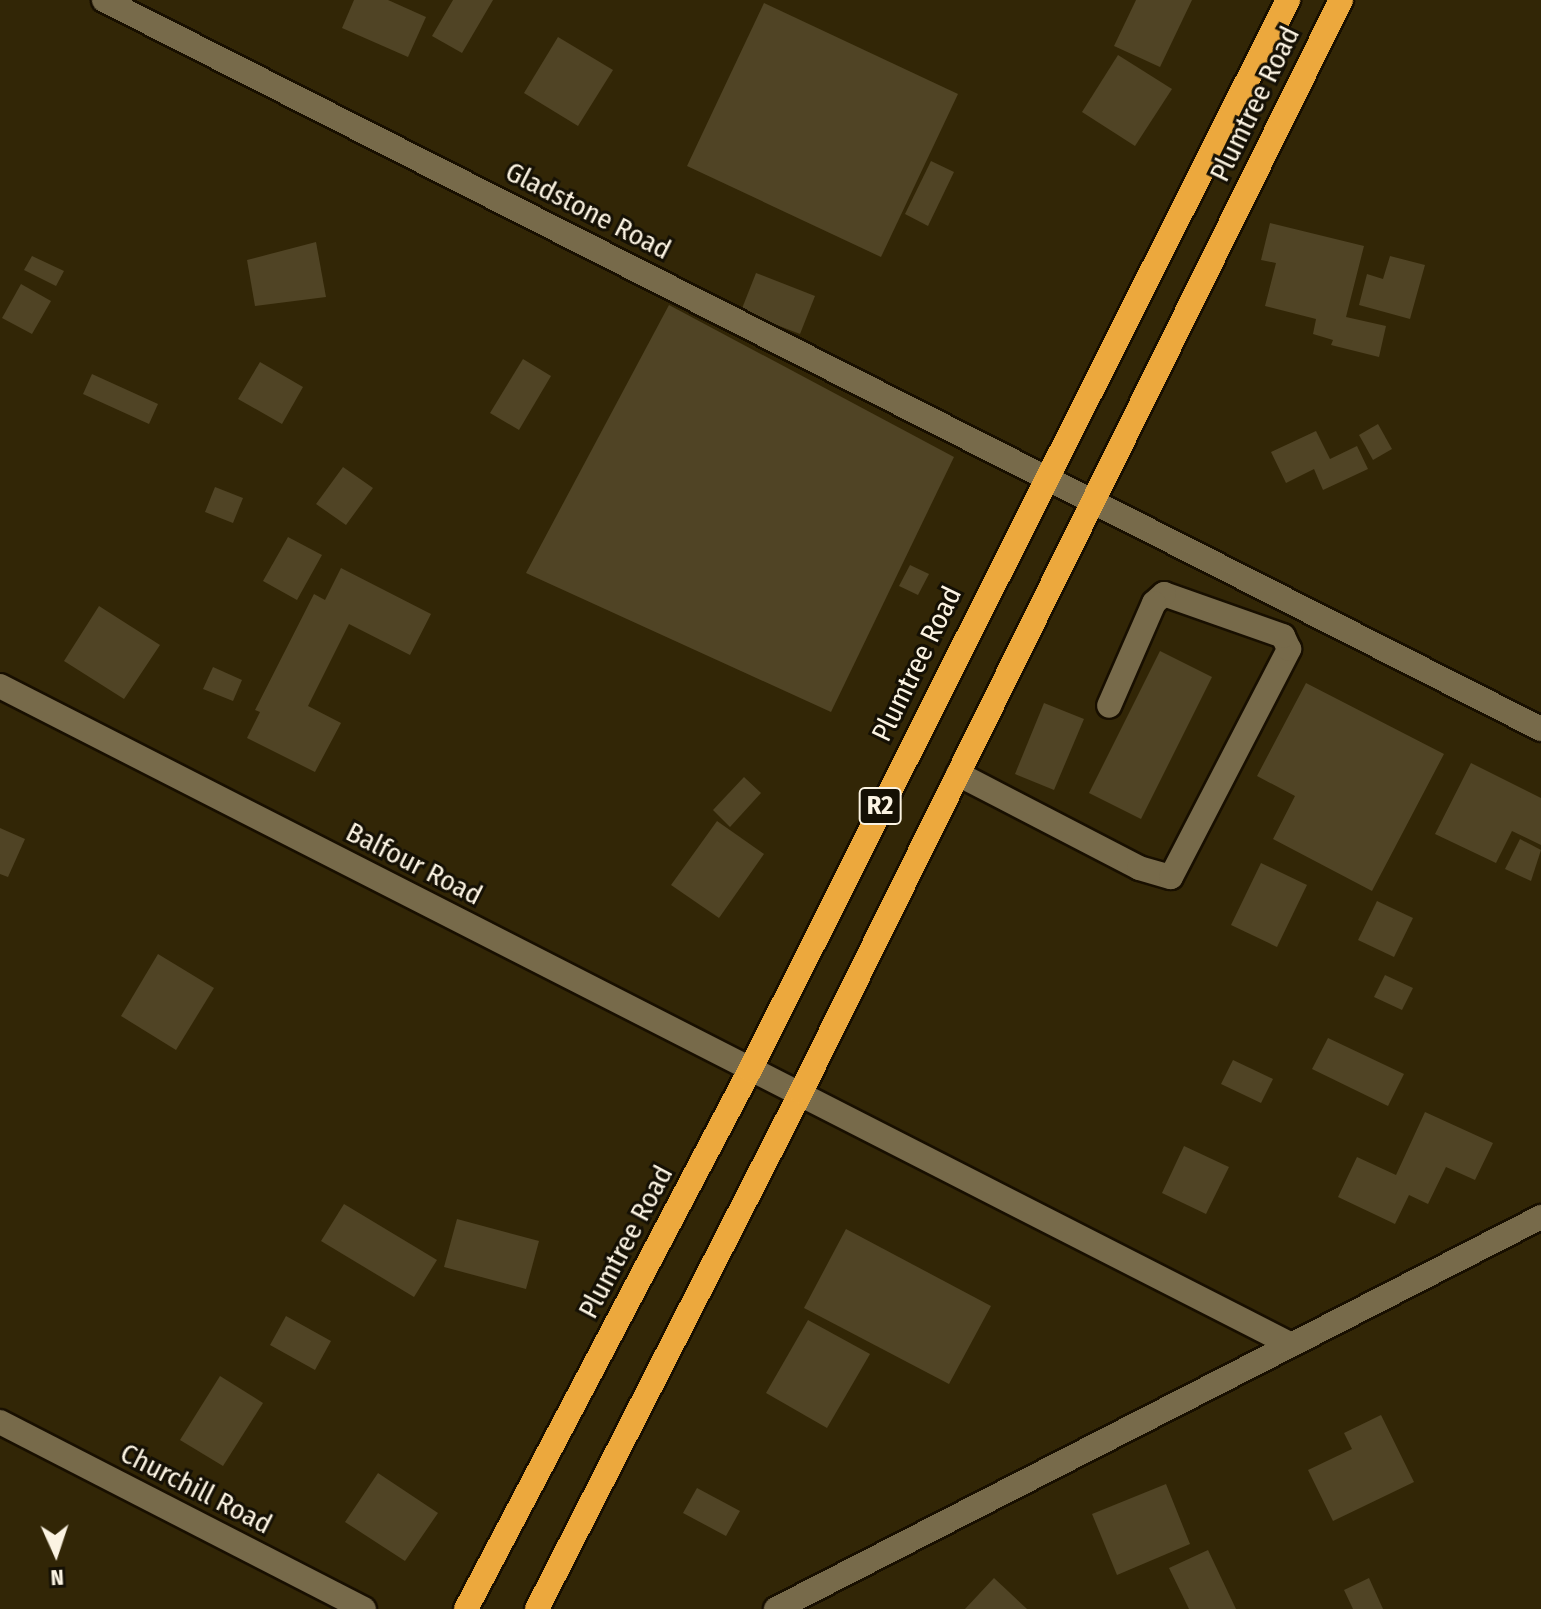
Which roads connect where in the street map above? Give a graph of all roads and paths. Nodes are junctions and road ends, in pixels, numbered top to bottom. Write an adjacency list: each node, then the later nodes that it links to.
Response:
1 (104, 0): 4 (street, Gladstone Road)
2 (1288, 0): 4 (highway, Plumtree Road / R2)
3 (1341, 0): 5 (highway, Plumtree Road / R2)
4 (1045, 475): 5 (street, Gladstone Road); 10 (highway, Plumtree Road / R2)
5 (1092, 501): 8 (street, Gladstone Road); 9 (highway, Plumtree Road / R2)
6 (0, 686): 10 (street, Balfour Road)
7 (1109, 706): 9 (street)
8 (1541, 729)
9 (958, 774): 11 (highway, Plumtree Road / R2)
10 (750, 1070): 11 (street, Balfour Road); 16 (highway, Plumtree Road / R2)
11 (801, 1092): 13 (street, Balfour Road); 17 (highway, Plumtree Road / R2)
12 (1541, 1217): 13 (street)
13 (1288, 1343): 18 (street)
14 (0, 1422): 15 (street, Churchill Road)
15 (364, 1609)
16 (466, 1609)
17 (537, 1609)
18 (776, 1609)

